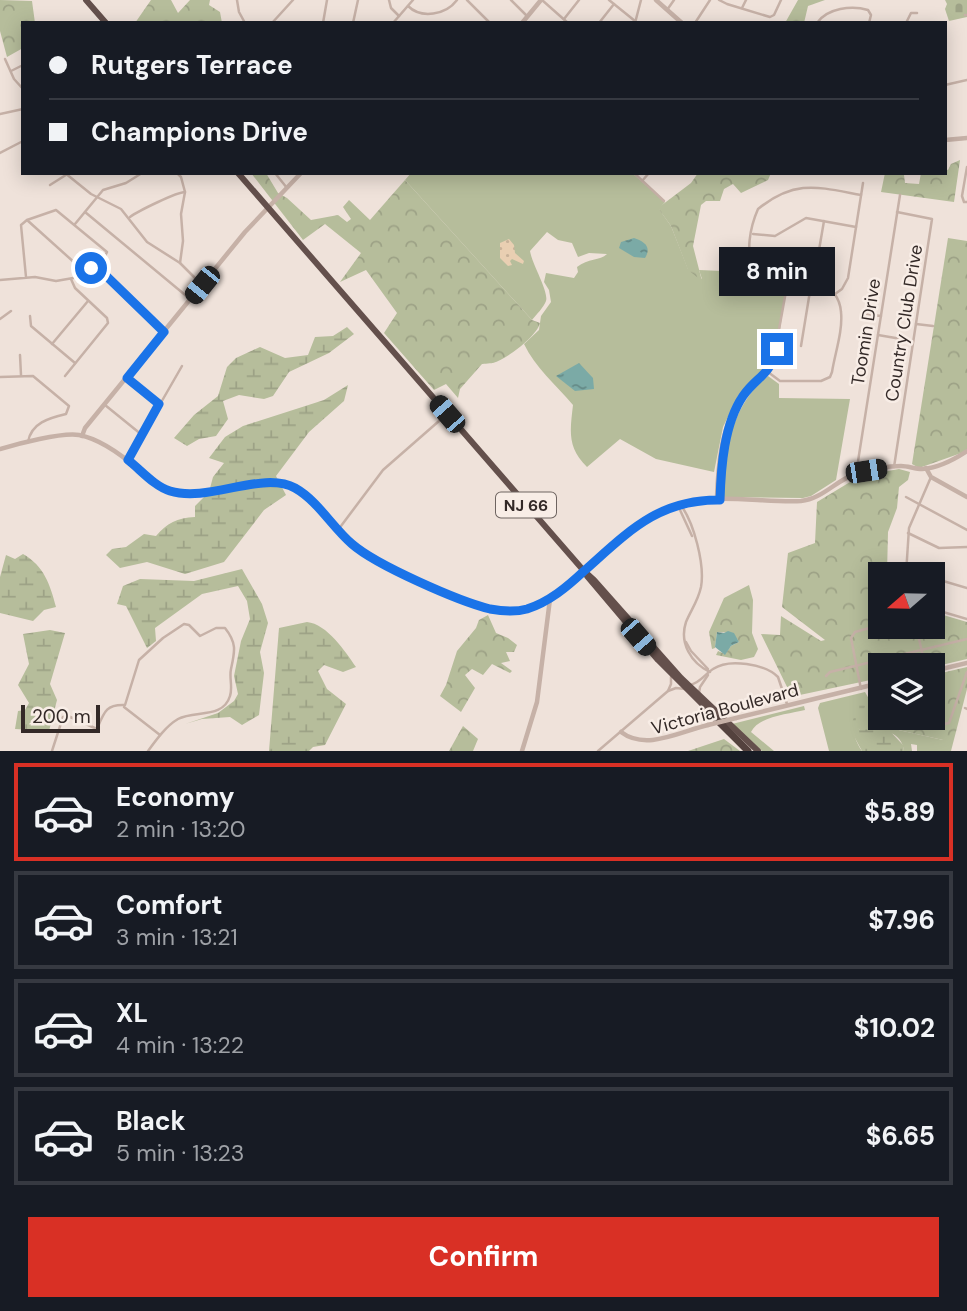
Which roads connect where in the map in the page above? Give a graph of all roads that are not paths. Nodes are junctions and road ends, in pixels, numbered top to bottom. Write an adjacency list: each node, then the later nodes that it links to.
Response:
1 (86, 0): 29 (highway)
2 (237, 0): 30 (street)
3 (293, 0): 31 (street)
4 (327, 0): 32 (street)
5 (358, 0): 33 (street)
6 (389, 0): 26 (street)
7 (413, 0): 22 (street)
8 (457, 0): 22 (street)
9 (467, 0): 35 (street)
10 (511, 0): 27 (street)
11 (541, 0): 27 (street); 28 (street)
12 (579, 0): 28 (street)
13 (609, 0): 21 (street)
14 (641, 0): 39 (street)
15 (656, 0): 24 (street)
16 (674, 0): 24 (street)
17 (710, 0): 41 (street)
18 (719, 0): 23 (street)
19 (746, 0): 23 (street)
20 (781, 0): 23 (street)
21 (614, 4): 37 (street); 38 (street)
22 (408, 6): 26 (street)
23 (742, 8)
24 (667, 10): 40 (street)
25 (917, 13): 44 (street)
26 (399, 16): 34 (street)
27 (528, 16): 36 (street)
28 (564, 19)
29 (104, 21)
30 (244, 21)
31 (274, 21)
32 (323, 21)
33 (353, 21)
34 (395, 21)
35 (488, 21)
36 (524, 21)
37 (601, 21)
38 (634, 21)
39 (635, 21)
40 (680, 21)
41 (696, 21)
42 (818, 21): 43 (street)
43 (870, 21)
44 (907, 21)
45 (5, 59): 47 (street)
46 (21, 66): 47 (street)
47 (12, 71): 50 (street)
48 (967, 80): 49 (street)
49 (947, 85)
50 (21, 87)
51 (21, 109): 52 (street)
52 (0, 114)
53 (967, 138): 54 (street)
54 (947, 141)
55 (21, 142): 56 (street)
56 (0, 153)
57 (967, 169): 76 (street)
58 (66, 175): 69 (street)
59 (68, 175): 74 (street)
60 (139, 175): 74 (street)
61 (182, 175): 71 (street)
62 (239, 175): 77 (highway, NJ 66)
63 (277, 175): 70 (street)
64 (299, 175): 70 (street)
65 (636, 175): 67 (street)
66 (647, 175): 67 (street)
67 (642, 181): 75 (street)
68 (863, 183): 72 (street)
69 (50, 186)
70 (287, 188): 77 (street)
71 (185, 192): 80 (street); 87 (street)
72 (861, 195): 84 (street); 85 (street)
73 (900, 195): 79 (street, Toomin Drive)
74 (97, 197): 78 (street); 80 (street)
75 (664, 201)
76 (967, 202)
77 (268, 208): 95 (street); 121 (highway, NJ 66)
78 (85, 212): 83 (street); 97 (street)
79 (897, 212): 102 (street, Toomin Drive); 104 (street, Country Club Drive)
80 (130, 217): 87 (street)
81 (27, 220): 83 (street); 89 (street); 91 (street)
82 (824, 221): 84 (street); 85 (street); 86 (street)
83 (75, 224): 88 (street)
84 (856, 227): 96 (street)
85 (752, 234): 90 (street)
86 (815, 254)
87 (180, 262): 95 (street)
88 (95, 265): 89 (street); 106 (street)
89 (86, 273): 92 (street)
90 (789, 275): 93 (street); 114 (street)
91 (26, 277): 92 (street); 94 (street)
92 (71, 279): 98 (street)
93 (812, 279): 96 (street); 110 (street)
94 (0, 280)
95 (202, 285): 97 (street)
96 (835, 294): 114 (street)
97 (190, 299): 106 (street)
98 (89, 300): 109 (street); 112 (street)
99 (11, 311): 103 (street)
100 (864, 314): 102 (street)
101 (30, 316): 109 (street)
102 (881, 316): 107 (street, Toomin Drive)
103 (0, 319)
104 (916, 324): 105 (street); 108 (street, Country Club Drive)
105 (933, 326)
106 (164, 332): 118 (street)
107 (878, 335): 108 (street); 130 (street, Toomin Drive)
108 (913, 341): 128 (street, Country Club Drive)
109 (52, 344): 112 (street)
110 (801, 346)
111 (20, 355): 115 (street)
112 (75, 363): 116 (street)
113 (181, 366): 119 (street)
114 (768, 372): 134 (street)
115 (21, 375): 117 (street); 124 (street)
116 (65, 376)
117 (0, 377)
118 (127, 378): 119 (street); 120 (street)
119 (159, 404): 122 (street)
120 (105, 405): 122 (street); 123 (street)
121 (447, 414): 137 (street); 142 (highway, NJ 66)
122 (142, 435): 127 (street)
123 (82, 436): 124 (street); 127 (street)
124 (28, 443): 125 (street)
125 (2, 447)
126 (967, 451): 129 (street)
127 (128, 460): 137 (street)
128 (894, 467): 129 (street); 130 (street)
129 (926, 468): 131 (street)
130 (856, 474): 134 (street)
131 (931, 477): 133 (street); 136 (street)
132 (906, 497): 136 (street)
133 (967, 497)
134 (718, 500): 135 (street)
135 (680, 504): 142 (street); 156 (street)
136 (919, 504): 138 (street); 139 (street)
137 (338, 530): 145 (street)
138 (967, 530)
139 (908, 533): 140 (street); 141 (street)
140 (967, 547)
141 (907, 562)
142 (584, 572): 145 (street); 158 (highway, NJ 66); 160 (highway, NJ 66)
143 (945, 582): 144 (street)
144 (967, 588)
145 (551, 598): 173 (street)
146 (945, 613): 147 (street)
147 (967, 619)
148 (868, 628): 154 (street)
149 (919, 639): 151 (street)
150 (967, 639): 151 (street)
151 (921, 650): 152 (street); 154 (street)
152 (922, 653)
153 (967, 663): 155 (street)
154 (855, 665): 159 (street); 162 (street)
155 (945, 668)
156 (710, 672): 160 (street); 164 (street); 165 (street)
157 (967, 672): 168 (street)
158 (671, 674): 160 (highway, NJ 66); 163 (street)
159 (826, 676)
160 (686, 686): 163 (street); 164 (highway, NJ 66); 167 (highway, NJ 66)
161 (868, 687): 162 (street, Victoria Boulevard)
162 (861, 688): 165 (street, Victoria Boulevard)
163 (668, 691): 169 (street)
164 (705, 702): 176 (highway, NJ 66)
165 (787, 706): 169 (street, Victoria Boulevard, bridge)
166 (124, 707): 170 (street); 170 (street); 171 (street)
167 (712, 715): 175 (highway)
168 (945, 724)
169 (621, 732): 174 (street)
170 (160, 735): 172 (street)
171 (52, 751)
172 (148, 751)
173 (524, 751)
174 (598, 751)
175 (750, 751)
176 (758, 751)

